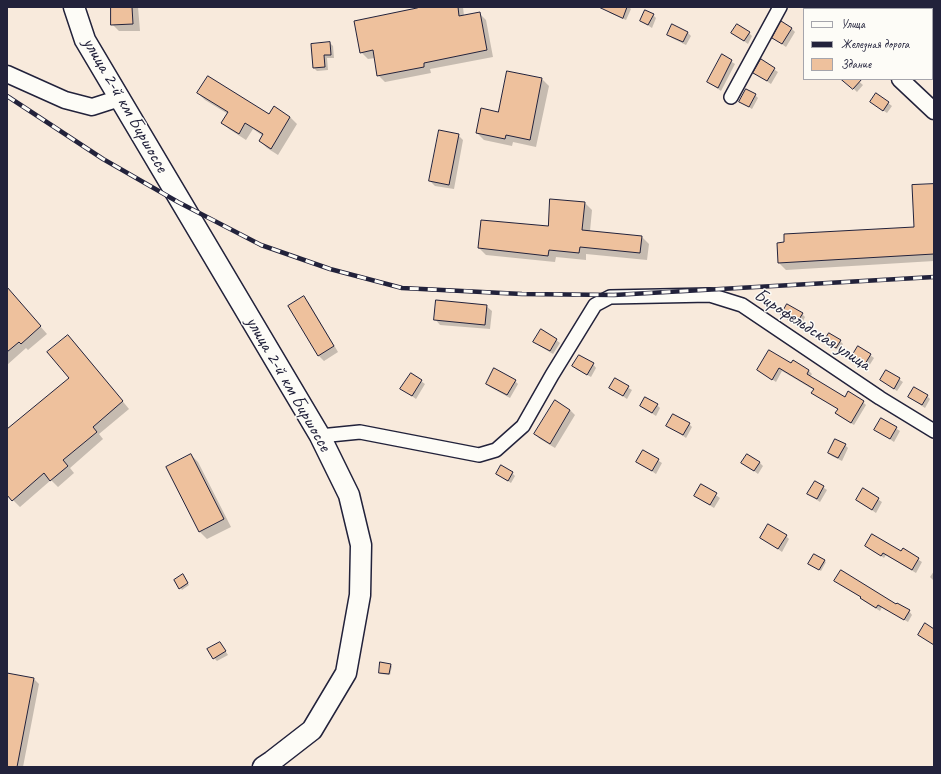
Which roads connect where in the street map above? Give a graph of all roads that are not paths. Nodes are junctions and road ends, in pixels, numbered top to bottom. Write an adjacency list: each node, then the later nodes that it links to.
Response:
1 (74, 7): 6 (main road, улица 2-й км Биршоссе)
2 (780, 7): 5 (street)
3 (7, 74): 6 (street)
4 (901, 80): 7 (street)
5 (732, 97)
6 (120, 98): 9 (main road, улица 2-й км Биршоссе)
7 (934, 110)
8 (934, 431): 9 (street, Бирофельдская улица)
9 (320, 436): 10 (main road, улица 2-й км Биршоссе)
10 (263, 767)

